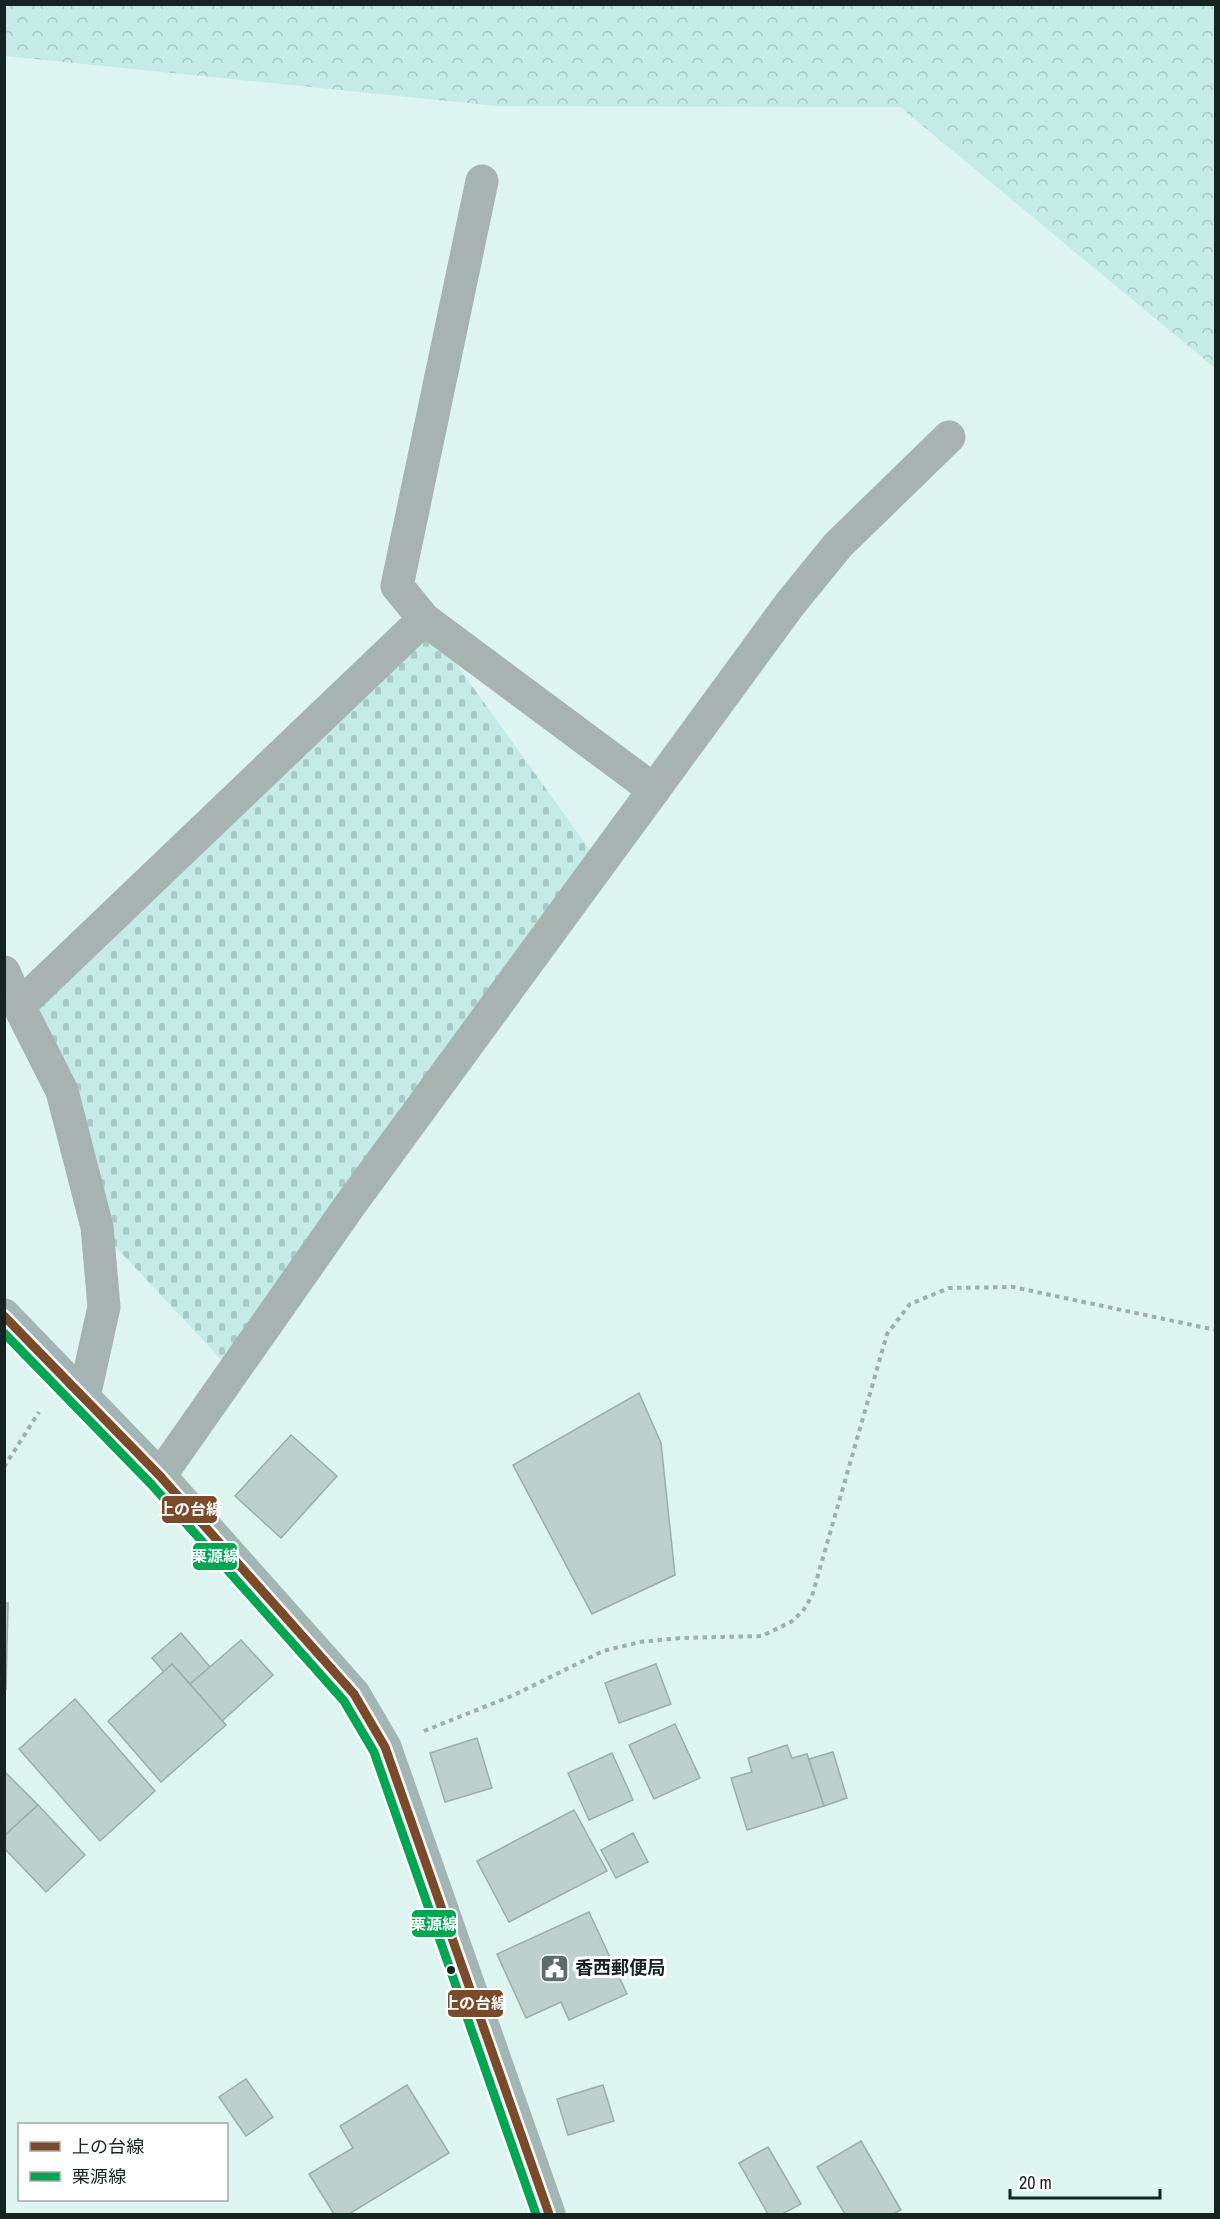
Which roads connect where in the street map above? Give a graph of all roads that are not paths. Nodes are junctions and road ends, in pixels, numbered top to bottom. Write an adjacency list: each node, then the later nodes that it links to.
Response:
1 (482, 181): 3 (street)
2 (949, 436): 4 (street)
3 (424, 619): 4 (street); 6 (street)
4 (654, 790): 9 (street)
5 (4, 972): 6 (street)
6 (19, 1006): 8 (street)
7 (4, 1315): 8 (main road)
8 (73, 1387): 9 (main road)
9 (160, 1476): 10 (main road)
10 (549, 2214)

